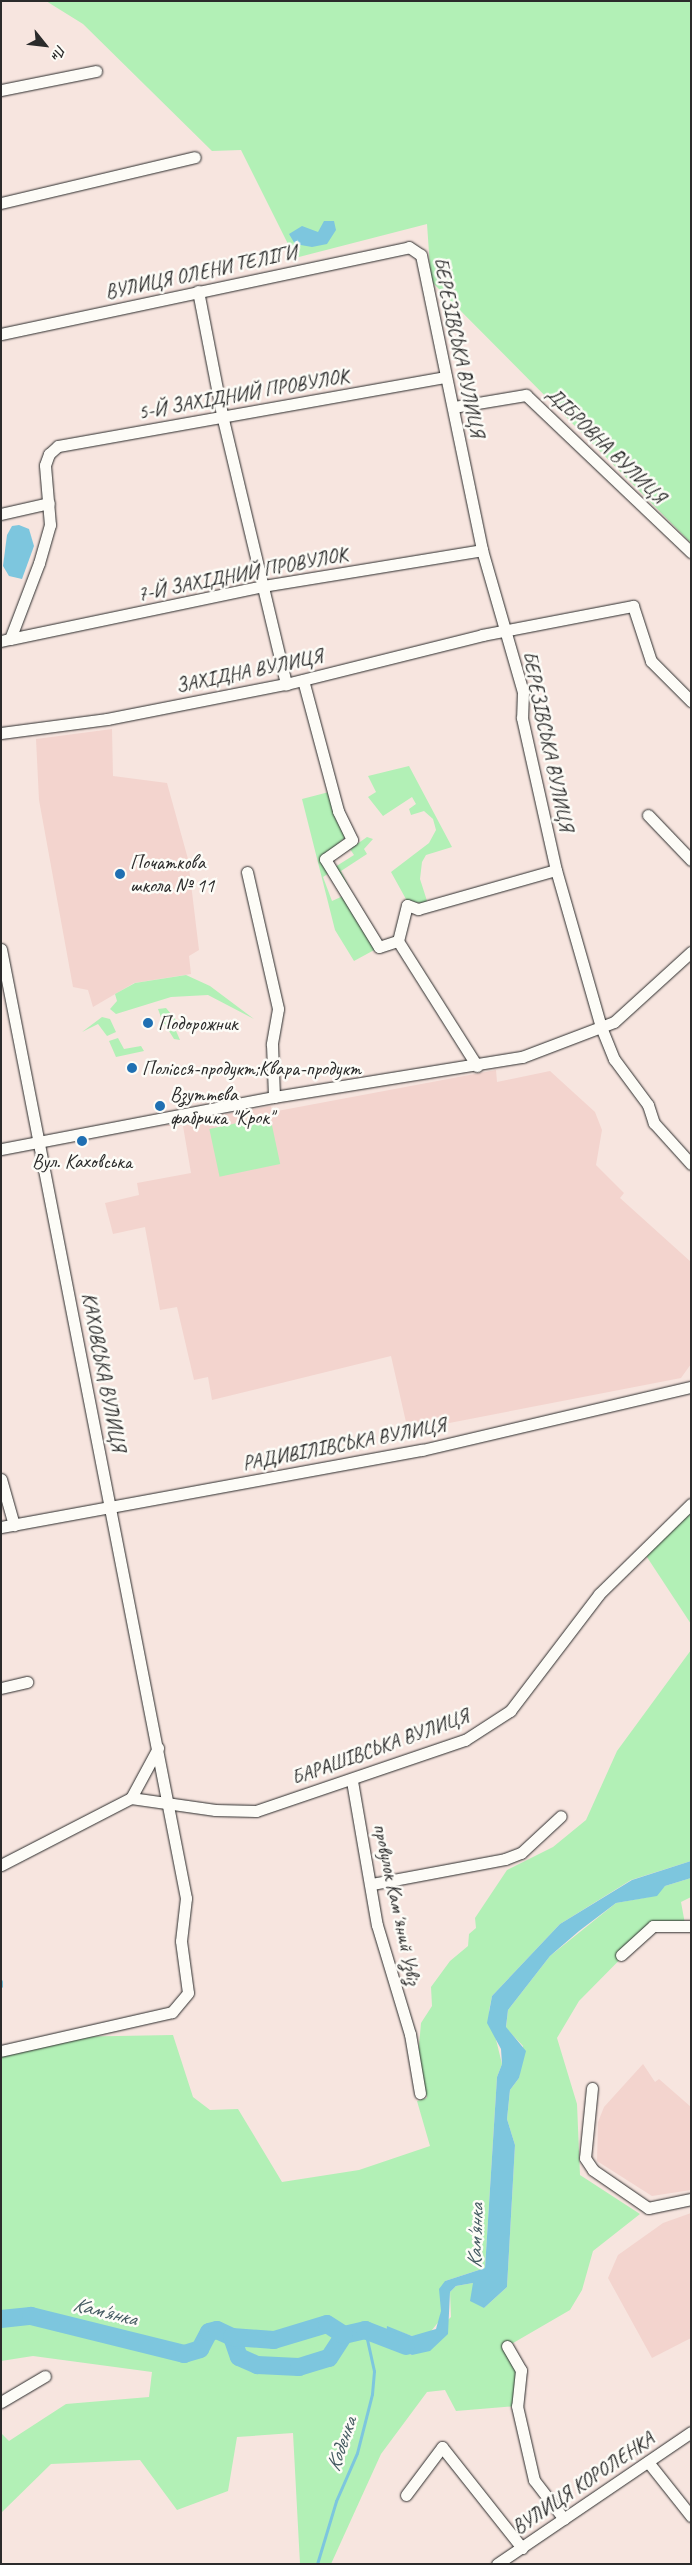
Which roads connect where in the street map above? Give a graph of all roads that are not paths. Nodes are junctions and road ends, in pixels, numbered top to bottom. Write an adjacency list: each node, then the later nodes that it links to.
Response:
1 (96, 71): 2 (street)
2 (1, 90)
3 (195, 157): 4 (street)
4 (1, 203)
5 (409, 247): 6 (street, ВУЛИЦЯ ОЛЕНИ ТЕЛІГИ); 8 (street, БЕРЕЗІВСЬКА ВУЛИЦЯ)
6 (198, 291): 7 (street, ВУЛИЦЯ ОЛЕНИ ТЕЛІГИ); 10 (street)
7 (1, 334)
8 (446, 377): 9 (street, БЕРЕЗІВСЬКА ВУЛИЦЯ); 10 (street, 5-Й ЗАХІДНИЙ ПРОВУЛОК)
9 (454, 407): 13 (street, БЕРЕЗІВСЬКА ВУЛИЦЯ); 14 (street, ДІБРОВНА ВУЛИЦЯ)
10 (222, 415): 11 (street, 5-Й ЗАХІДНИЙ ПРОВУЛОК); 15 (street)
11 (49, 502): 12 (street); 17 (street)
12 (1, 514)
13 (482, 550): 15 (street, 7-Й ЗАХІДНИЙ ПРОВУЛОК); 16 (street, БЕРЕЗІВСЬКА ВУЛИЦЯ)
14 (691, 552)
15 (263, 586): 17 (street, 7-Й ЗАХІДНИЙ ПРОВУЛОК); 19 (street)
16 (503, 631): 18 (street, ЗАХІДНА ВУЛИЦЯ); 20 (street, ЗАХІДНА ВУЛИЦЯ); 24 (street, БЕРЕЗІВСЬКА ВУЛИЦЯ)
17 (6, 640)
18 (303, 680): 19 (street, ЗАХІДНА ВУЛИЦЯ); 26 (street)
19 (286, 684): 21 (street, ЗАХІДНА ВУЛИЦЯ)
20 (691, 701)
21 (1, 733)
22 (648, 814): 23 (street)
23 (691, 860)
24 (556, 870): 26 (street); 29 (street, БЕРЕЗІВСЬКА ВУЛИЦЯ)
25 (248, 872): 31 (street)
26 (398, 941): 30 (street)
27 (1, 949): 32 (street, КАХОВСЬКА ВУЛИЦЯ)
28 (691, 952): 29 (street)
29 (601, 1027): 30 (street); 34 (street, БЕРЕЗІВСЬКА ВУЛИЦЯ)
30 (477, 1066): 31 (street)
31 (274, 1097): 32 (street)
32 (41, 1142): 33 (street); 38 (street, КАХОВСЬКА ВУЛИЦЯ)
33 (1, 1150)
34 (691, 1164)
35 (691, 1387): 38 (street, РАДИВІЛІВСЬКА ВУЛИЦЯ)
36 (1, 1479): 39 (street)
37 (691, 1504): 44 (street, БАРАШІВСЬКА ВУЛИЦЯ)
38 (111, 1507): 39 (street, РАДИВІЛІВСЬКА ВУЛИЦЯ); 43 (street, КАХОВСЬКА ВУЛИЦЯ)
39 (14, 1525): 40 (street, РАДИВІЛІВСЬКА ВУЛИЦЯ)
40 (1, 1528)
41 (27, 1682): 42 (street)
42 (1, 1688)
43 (158, 1748): 45 (street); 46 (street, КАХОВСЬКА ВУЛИЦЯ)
44 (352, 1781): 46 (street, БАРАШІВСЬКА ВУЛИЦЯ); 49 (street, провулок Камʼяний Узвіз)
45 (132, 1798): 46 (street, БАРАШІВСЬКА ВУЛИЦЯ); 48 (street)
46 (169, 1802): 52 (street, КАХОВСЬКА ВУЛИЦЯ)
47 (561, 1816): 49 (street)
48 (1, 1865)
49 (372, 1884): 54 (street, провулок Камʼяний Узвіз)
50 (691, 1926): 51 (street)
51 (621, 1955)
52 (1, 2051)
53 (592, 2088): 55 (street)
54 (420, 2093)
55 (691, 2199)
56 (507, 2346): 63 (street)
57 (46, 2376): 58 (street)
58 (1, 2402)
59 (691, 2432): 60 (street, ВУЛИЦЯ КОРОЛЕНКА)
60 (648, 2462): 62 (street); 63 (street, ВУЛИЦЯ КОРОЛЕНКА)
61 (406, 2495): 64 (street)
62 (691, 2516)
63 (564, 2519): 64 (street, ВУЛИЦЯ КОРОЛЕНКА)
64 (522, 2548): 65 (street, ВУЛИЦЯ КОРОЛЕНКА)
65 (497, 2564)

